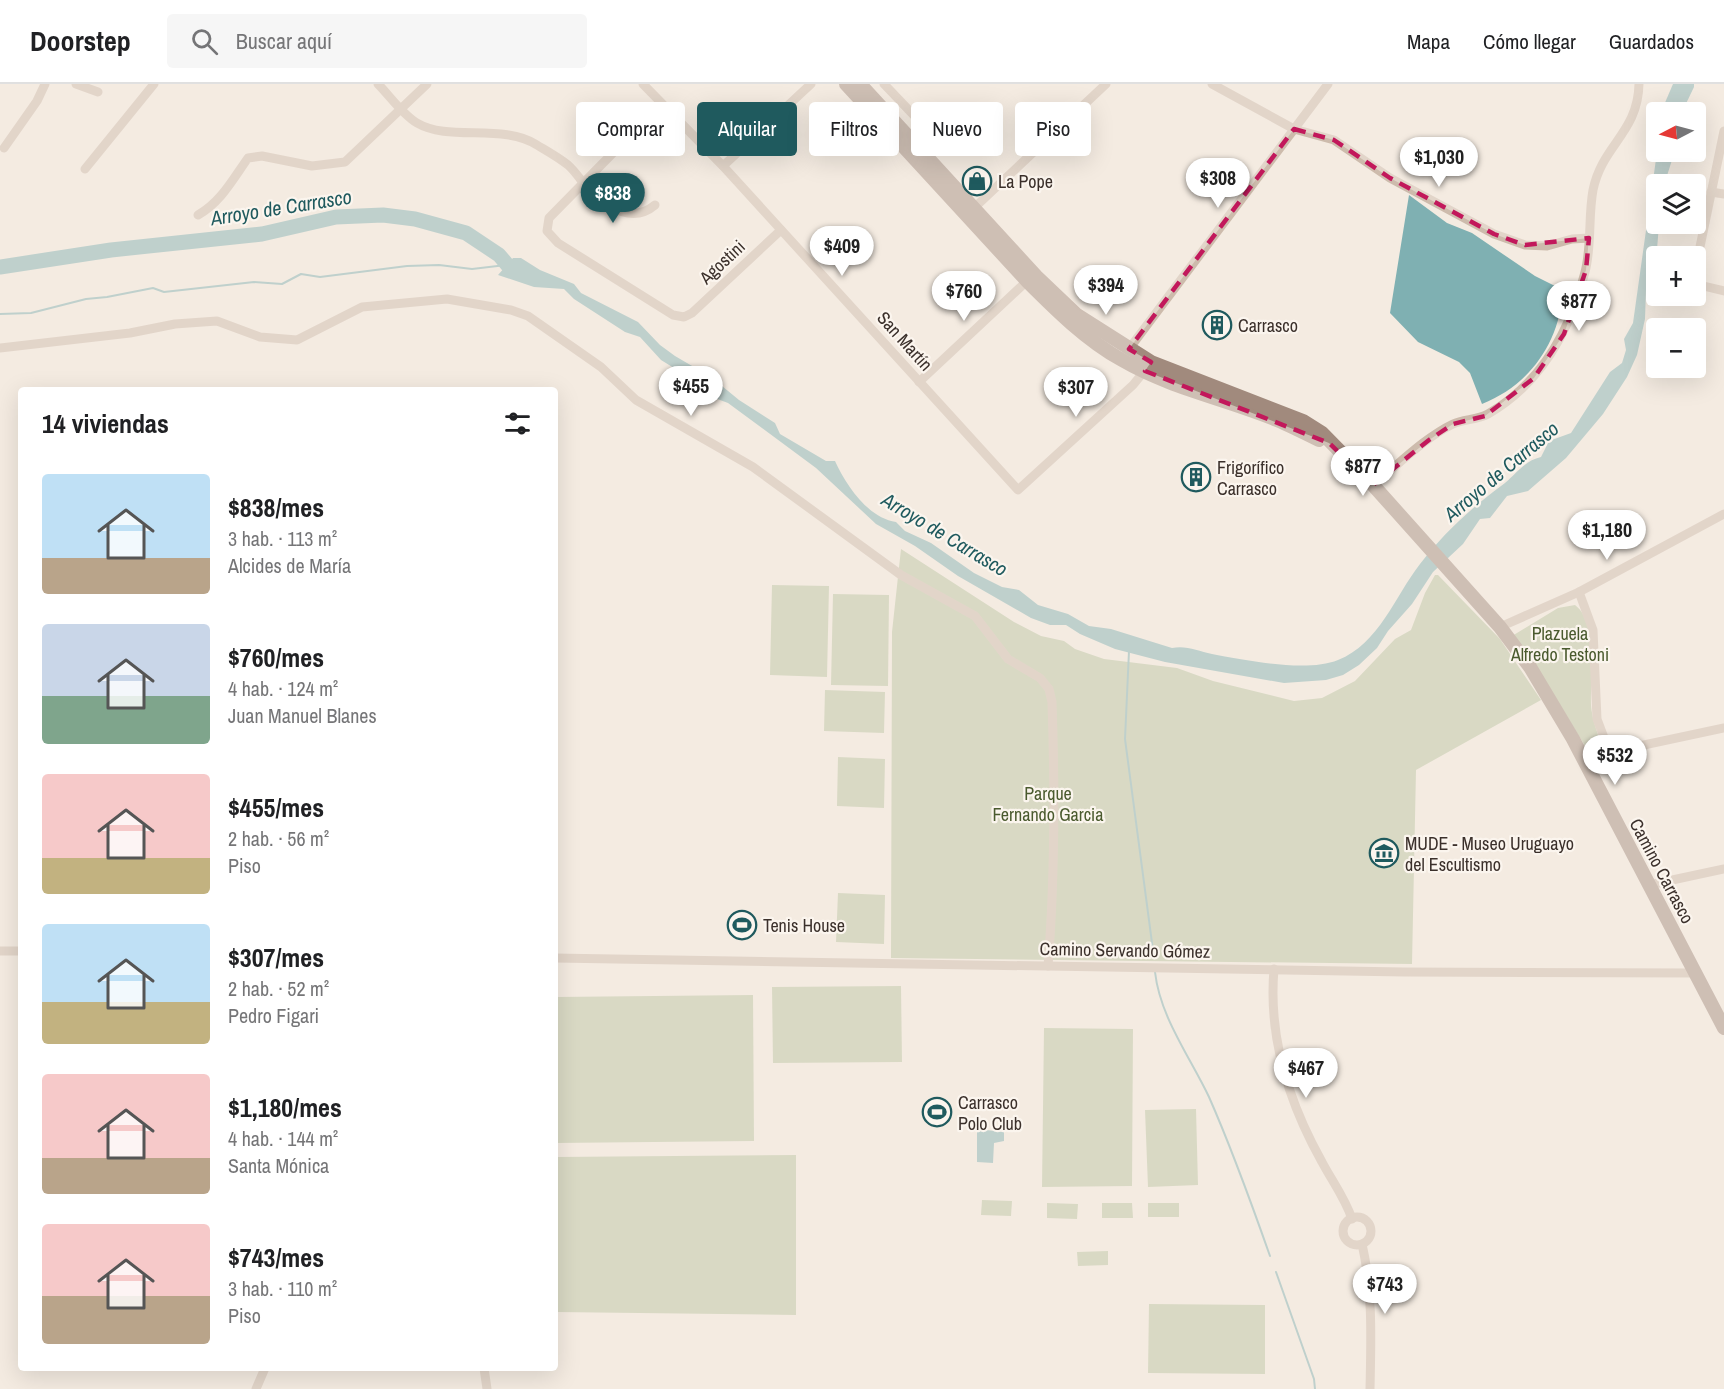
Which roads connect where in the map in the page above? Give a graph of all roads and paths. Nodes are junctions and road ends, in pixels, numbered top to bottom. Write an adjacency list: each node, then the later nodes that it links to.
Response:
1 (45, 84): 22 (street)
2 (76, 84): 15 (street)
3 (154, 84): 25 (street)
4 (378, 84): 17 (street)
5 (427, 84): 17 (street)
6 (643, 84): 16 (street, San Martín)
7 (812, 84): 24 (street)
8 (846, 84): 35 (main road)
9 (860, 84): 30 (main road)
10 (884, 84): 18 (street)
11 (1106, 84): 30 (street)
12 (1212, 84): 20 (street)
13 (1328, 84): 20 (street)
14 (1639, 84): 33 (street)
15 (98, 92)
16 (659, 102)
17 (402, 109): 26 (street); 31 (street)
18 (911, 113)
19 (685, 128): 24 (street, San Martín)
20 (1294, 129): 33 (street); 39 (street)
21 (1724, 131): 27 (street)
22 (4, 148)
23 (610, 156): 26 (street)
24 (723, 166): 32 (street, San Martín)
25 (85, 169)
26 (585, 182): 29 (street); 32 (street, Agostini)
27 (1712, 192): 28 (street); 34 (street)
28 (1724, 194)
29 (655, 205)
30 (974, 208): 39 (main road)
31 (198, 215)
32 (781, 230): 41 (street, San Martín)
33 (1589, 238): 42 (street)
34 (1700, 246)
35 (1027, 281): 39 (main road); 41 (street)
36 (1706, 287): 37 (street)
37 (1724, 291)
38 (0, 348): 54 (street)
39 (1125, 355): 40 (main road, Camino Carrasco)
40 (1148, 366): 41 (street, San Martín); 42 (main road, Camino Carrasco)
41 (919, 382)
42 (1372, 484): 45 (main road, Camino Carrasco)
43 (1724, 514): 44 (street)
44 (1579, 592): 45 (street); 47 (street)
45 (1500, 627): 48 (main road, Camino Carrasco)
46 (1724, 728): 47 (street)
47 (1609, 751): 48 (street)
48 (1583, 759): 50 (main road, Camino Carrasco)
49 (1724, 869): 50 (street)
50 (1649, 885): 56 (main road, Camino Carrasco)
51 (0, 951): 52 (street)
52 (18, 951)
53 (558, 958): 54 (street, Camino Servando Gómez)
54 (1048, 966): 55 (street, Camino Servando Gómez)
55 (1274, 969): 56 (street, Camino Servando Gómez); 59 (street)
56 (1695, 973): 57 (main road, Camino Carrasco)
57 (1720, 1012): 58 (main road, Camino Carrasco)
58 (1724, 1028)
59 (1352, 1219): 60 (street); 60 (street)
60 (1362, 1244): 65 (street)
61 (264, 1371): 63 (street)
62 (484, 1371): 64 (street)
63 (256, 1389)
64 (487, 1389)
65 (1370, 1389)

